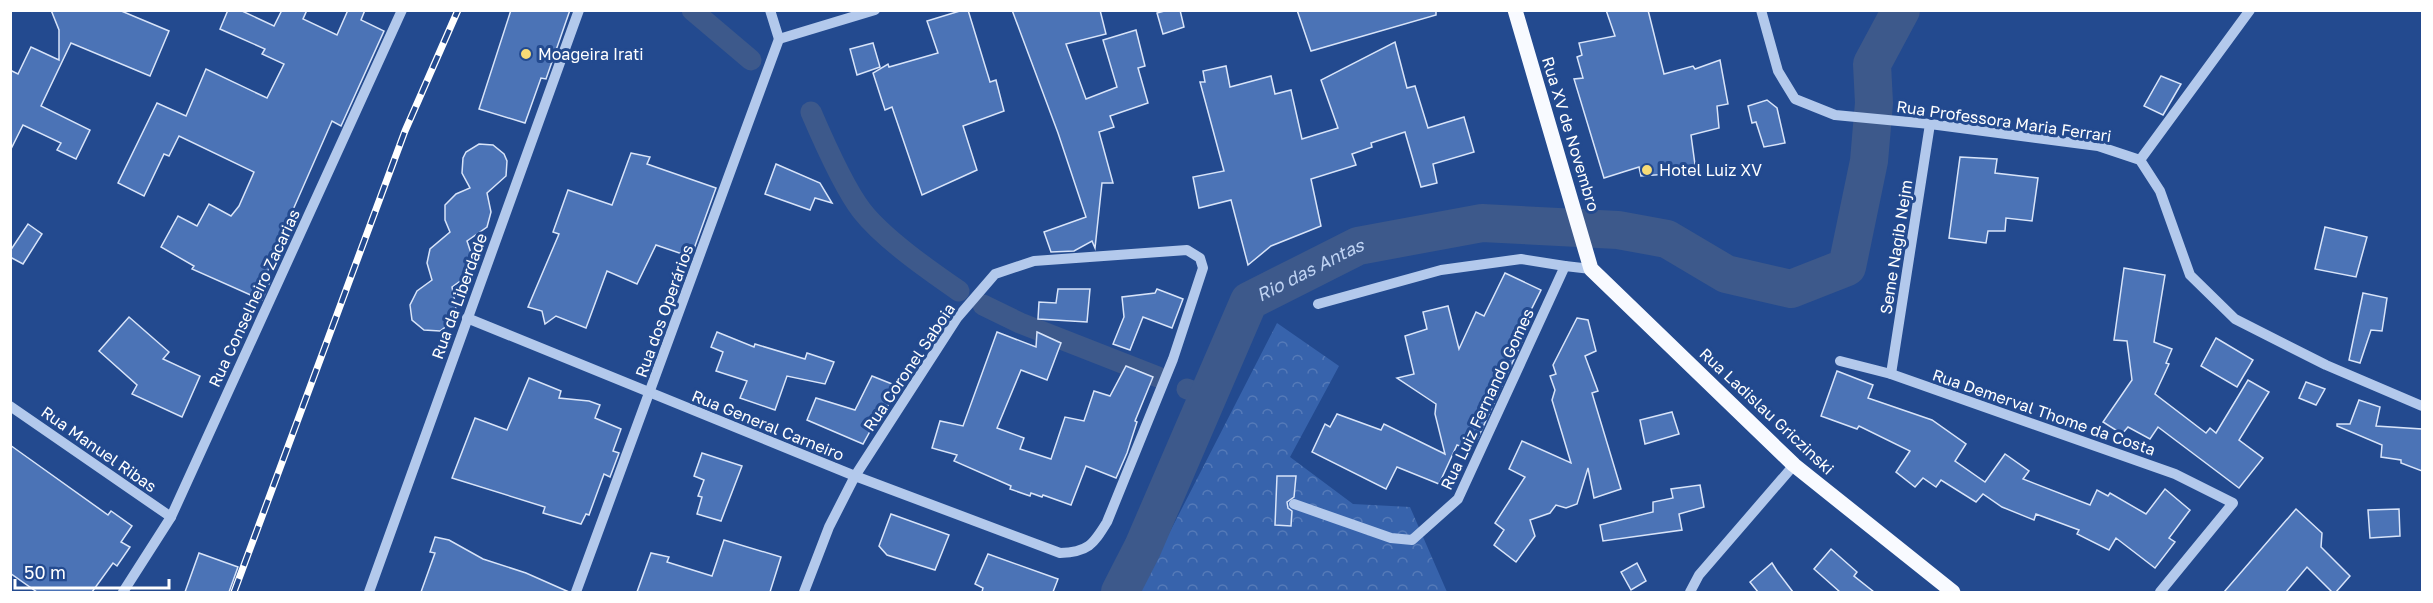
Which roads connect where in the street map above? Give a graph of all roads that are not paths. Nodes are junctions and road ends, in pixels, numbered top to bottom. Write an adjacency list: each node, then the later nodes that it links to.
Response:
1 (402, 10): 23 (street, Rua Conselheiro Zacarias)
2 (579, 10): 14 (street, Rua da Liberdade)
3 (770, 10): 8 (street)
4 (875, 10): 8 (street)
5 (1515, 10): 12 (main road, Rua XV de Novembro)
6 (1761, 10): 9 (street, Rua Professora Maria Ferrari)
7 (2250, 10): 10 (street)
8 (779, 39): 17 (street, Rua dos Operários)
9 (1930, 124): 10 (street, Rua Professora Maria Ferrari); 16 (street, Seme Nagib Nejm)
10 (2140, 160): 19 (street)
11 (1565, 266): 12 (street); 13 (street); 22 (street, Rua Luiz Fernando Gomes)
12 (1591, 269): 20 (main road, Rua Ladislau Griczinski)
13 (1318, 304)
14 (467, 318): 17 (street, Rua General Carneiro); 26 (street, Rua da Liberdade)
15 (1840, 361): 16 (street, Rua Demerval Thome da Costa)
16 (1891, 374): 31 (street, Rua Demerval Thome da Costa)
17 (650, 394): 21 (street, Rua General Carneiro); 27 (street, Rua dos Operários)
18 (10, 406): 23 (street, Rua Manuel Ribas)
19 (2422, 406)
20 (1794, 465): 29 (street); 30 (main road, Rua Ladislau Griczinski)
21 (855, 476): 24 (street, Rua General Carneiro); 24 (street, Rua Coronel Saboia); 28 (street, Rua Coronel Saboia)
22 (1294, 504)
23 (171, 517): 25 (street, Rua Conselheiro Zacarias)
24 (1060, 553)
25 (123, 592)
26 (369, 592)
27 (576, 592)
28 (804, 592)
29 (1690, 592)
30 (1953, 592)
31 (2160, 592)

